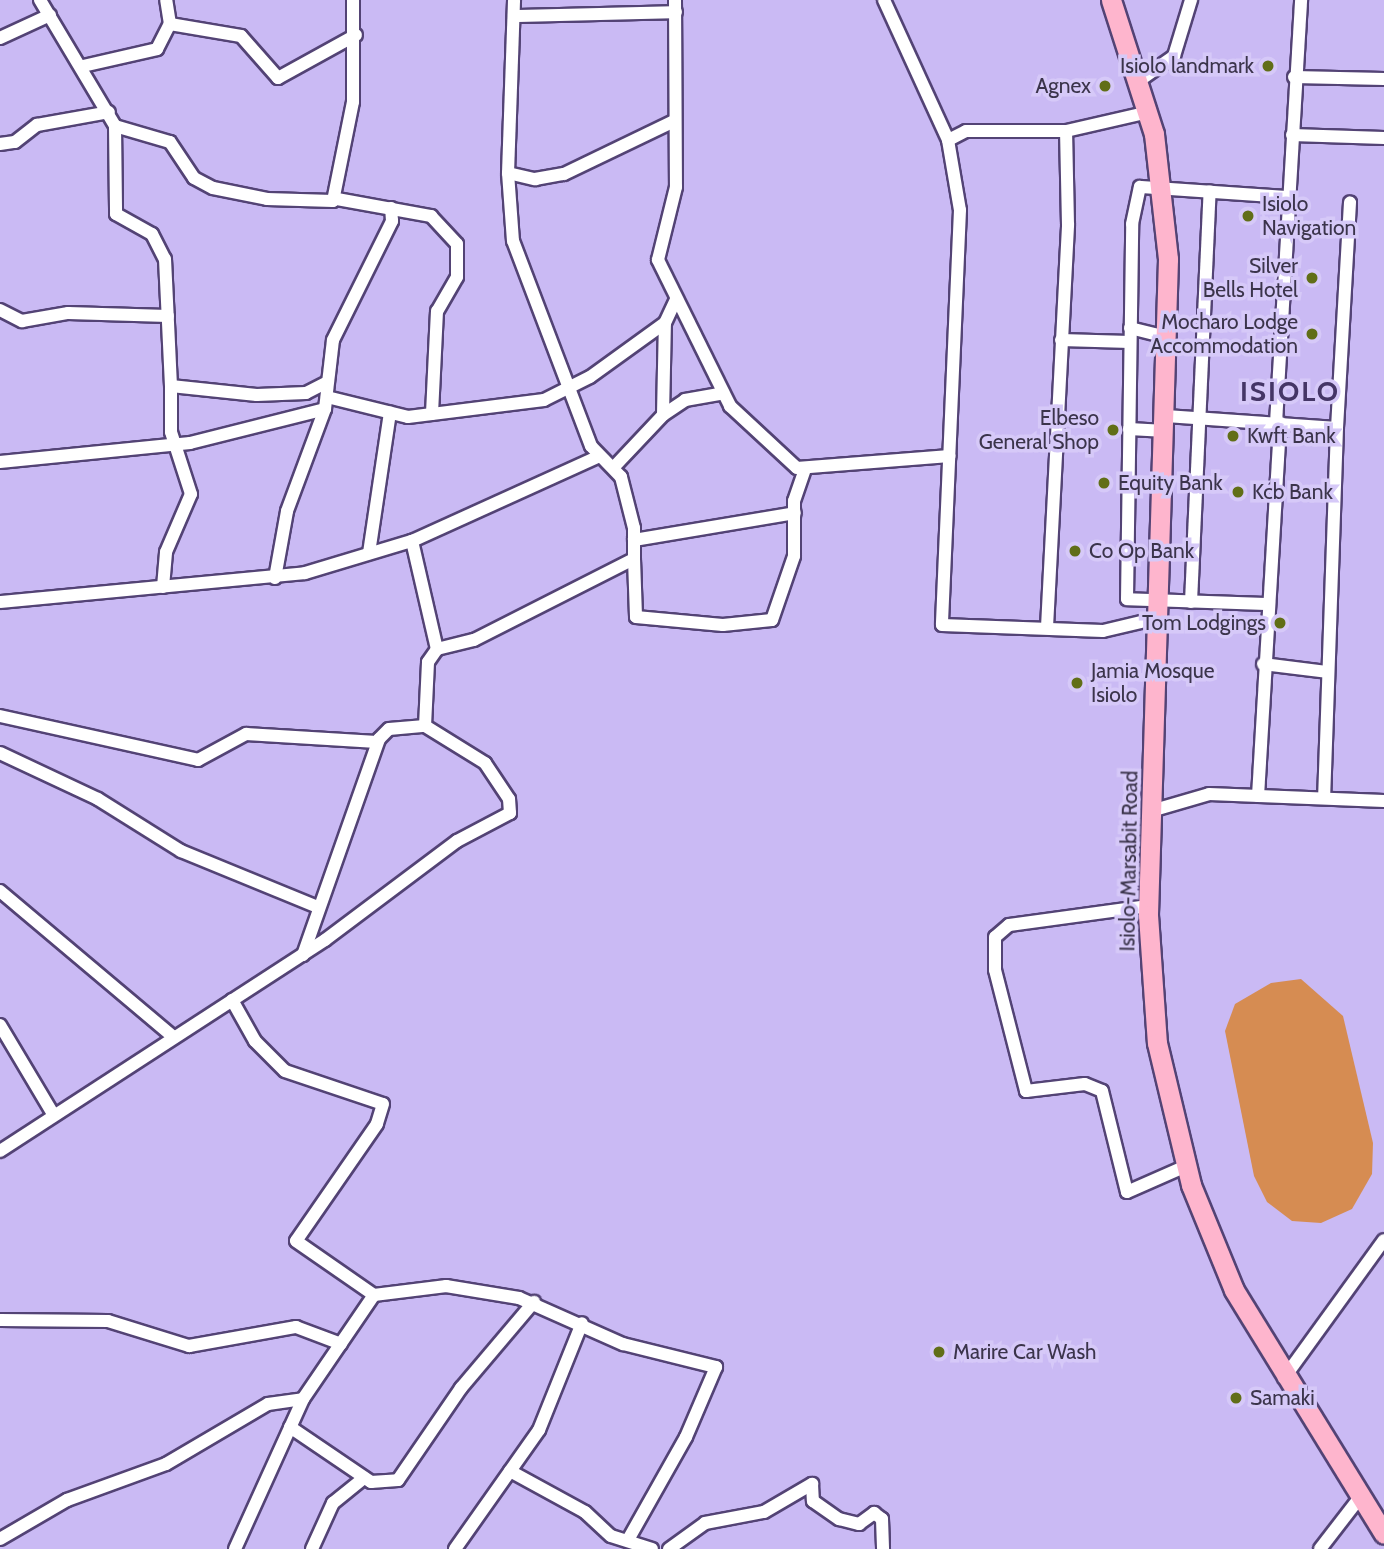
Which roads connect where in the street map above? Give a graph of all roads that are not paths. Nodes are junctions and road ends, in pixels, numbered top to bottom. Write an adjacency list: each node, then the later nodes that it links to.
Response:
1 (40, 0): 11 (street)
2 (166, 0): 13 (street)
3 (354, 0): 14 (street)
4 (514, 0): 12 (street)
5 (884, 0): 27 (street)
6 (1111, 0): 19 (highway, Isiolo-Marsabit Road)
7 (1191, 0): 19 (street)
8 (1301, 0): 17 (street)
9 (602, 5): 10 (street); 12 (street)
10 (676, 6): 22 (street)
11 (50, 15): 15 (street); 16 (street)
12 (514, 16): 29 (street)
13 (170, 24): 14 (street); 16 (street)
14 (356, 35): 33 (street)
15 (0, 37)
16 (83, 66): 21 (street)
17 (1294, 77): 18 (street); 25 (street)
18 (1384, 79)
19 (1140, 80): 20 (highway, Isiolo-Marsabit Road)
20 (1149, 112): 24 (street); 30 (highway, Isiolo-Marsabit Road)
21 (109, 113): 23 (street); 28 (street)
22 (674, 121): 29 (street); 36 (street)
23 (116, 126): 33 (street); 38 (street)
24 (1066, 131): 27 (street); 42 (street)
25 (1292, 135): 26 (street); 32 (street)
26 (1384, 138)
27 (948, 141): 58 (street)
28 (0, 144)
29 (508, 173): 46 (street)
30 (1163, 186): 31 (street); 40 (street); 41 (highway, Isiolo-Marsabit Road)
31 (1210, 191): 32 (street); 52 (street)
32 (1288, 197): 53 (street)
33 (337, 198): 35 (street)
34 (1349, 202): 55 (street)
35 (391, 208): 44 (street); 50 (street)
36 (676, 299): 39 (street); 47 (street)
37 (0, 310): 38 (street)
38 (168, 316): 45 (street)
39 (665, 323): 46 (street); 51 (street)
40 (1130, 328): 41 (street); 43 (street)
41 (1167, 337): 54 (highway, Isiolo-Marsabit Road)
42 (1060, 340): 43 (street); 74 (street)
43 (1130, 342): 56 (street)
44 (326, 383): 45 (street); 48 (street)
45 (171, 386): 57 (street)
46 (570, 389): 50 (street); 59 (street)
47 (723, 393): 51 (street); 62 (street)
48 (326, 403): 49 (street); 57 (street); 68 (street)
49 (390, 413): 50 (street); 66 (street)
50 (432, 414)
51 (663, 415): 61 (street)
52 (1202, 418): 53 (street); 54 (street); 71 (street)
53 (1278, 423): 55 (street); 72 (street)
54 (1166, 424): 56 (street); 73 (highway, Isiolo-Marsabit Road)
55 (1337, 428): 77 (street)
56 (1129, 429): 73 (street)
57 (174, 441): 60 (street); 69 (street)
58 (950, 456): 62 (street); 74 (street)
59 (597, 457): 61 (street); 65 (street)
60 (0, 462)
61 (614, 467): 64 (street)
62 (805, 469): 63 (street)
63 (794, 513): 64 (street); 67 (street)
64 (634, 540): 67 (street)
65 (412, 541): 66 (street); 75 (street)
66 (369, 553): 68 (street)
67 (634, 559): 75 (street)
68 (275, 578): 69 (street)
69 (163, 587): 70 (street)
70 (0, 602)
71 (1191, 602): 72 (street); 73 (street)
72 (1266, 604): 76 (street)
73 (1158, 609): 74 (street); 85 (highway, Isiolo-Marsabit Road)
74 (1047, 627)
75 (437, 649): 79 (street)
76 (1263, 664): 77 (street); 82 (street)
77 (1327, 672): 83 (street)
78 (0, 716): 80 (street)
79 (425, 726): 80 (street); 89 (street)
80 (377, 742): 87 (street)
81 (0, 753): 87 (street)
82 (1258, 796): 83 (street); 85 (street)
83 (1324, 798): 84 (street)
84 (1384, 801)
85 (1151, 811): 88 (highway, Isiolo-Marsabit Road)
86 (0, 891): 92 (street)
87 (315, 906): 89 (street)
88 (1148, 906): 95 (highway, Isiolo-Marsabit Road); 95 (street)
89 (303, 955): 90 (street)
90 (232, 1000): 92 (street); 97 (street)
91 (0, 1025): 93 (street)
92 (172, 1036): 93 (street)
93 (52, 1114): 94 (street)
94 (0, 1151)
95 (1186, 1166): 102 (highway, Isiolo-Marsabit Road)
96 (1384, 1240): 102 (street)
97 (374, 1295): 98 (street); 101 (street)
98 (534, 1302): 100 (street); 106 (street)
99 (0, 1320): 101 (street)
100 (582, 1323): 105 (street); 110 (street)
101 (341, 1344): 103 (street)
102 (1284, 1378): 107 (highway, Isiolo-Marsabit Road)
103 (303, 1399): 104 (street); 109 (street)
104 (290, 1427): 106 (street); 111 (street)
105 (510, 1471): 110 (street); 113 (street)
106 (364, 1478): 112 (street)
107 (1361, 1496): 108 (highway, Isiolo-Marsabit Road); 117 (street)
108 (1384, 1534)
109 (0, 1539)
110 (628, 1540): 114 (street)
111 (235, 1549)
112 (312, 1549)
113 (455, 1549)
114 (652, 1549)
115 (669, 1549): 116 (street)
116 (883, 1549)
117 (1320, 1549)

